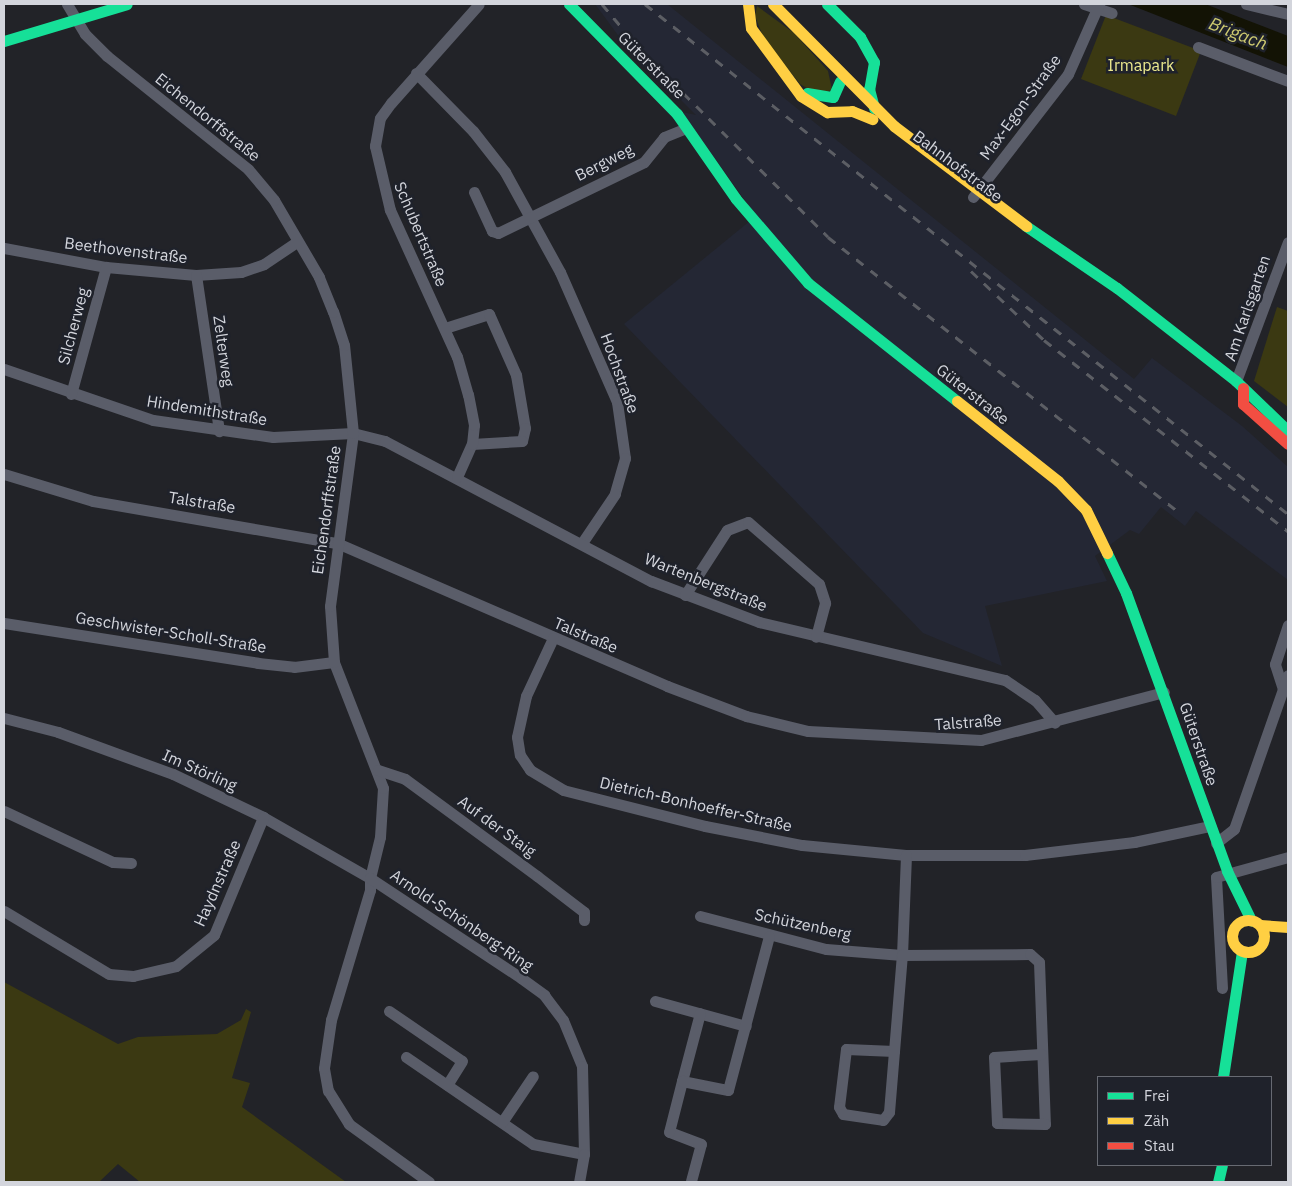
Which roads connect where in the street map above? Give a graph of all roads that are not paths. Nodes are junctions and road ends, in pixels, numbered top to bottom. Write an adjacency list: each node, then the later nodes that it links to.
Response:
1 (68, 4): 13 (street, Eichendorffstraße)
2 (126, 4): 13 (main road)
3 (479, 4): 17 (street, Schubertstraße)
4 (569, 4): 22 (main road, Güterstraße)
5 (748, 4): 18 (main road)
6 (773, 4): 19 (main road, Bahnhofstraße)
7 (827, 4): 16 (main road)
8 (1084, 4): 10 (street)
9 (1246, 4): 12 (street)
10 (1098, 6): 11 (street); 24 (street, Max-Egon-Straße)
11 (1112, 13)
12 (1288, 14)
13 (74, 18): 14 (main road); 26 (street, Eichendorffstraße)
14 (4, 41)
15 (1198, 47): 20 (street)
16 (870, 56): 19 (main road); 21 (main road)
17 (416, 73): 25 (street, Hochstraße); 31 (street, Schubertstraße)
18 (789, 80): 19 (main road); 21 (main road)
19 (845, 81): 21 (main road, Bahnhofstraße)
20 (1288, 81)
21 (873, 114): 24 (main road, Bahnhofstraße)
22 (686, 128): 25 (street, Bergweg); 52 (main road, Güterstraße)
23 (474, 192): 25 (street)
24 (976, 193): 33 (main road, Bahnhofstraße)
25 (530, 217): 43 (street, Hochstraße)
26 (297, 242): 30 (street, Beethovenstraße); 37 (street, Eichendorffstraße)
27 (1287, 244): 33 (street, Am Karlsgarten)
28 (4, 249): 29 (street, Beethovenstraße)
29 (106, 267): 30 (street, Beethovenstraße); 34 (street, Silcherweg)
30 (196, 275): 35 (street, Zelterweg)
31 (445, 328): 38 (street, Schubertstraße); 38 (street)
32 (4, 369): 34 (street, Hindemithstraße)
33 (1239, 384): 36 (main road, Bahnhofstraße); 39 (main road)
34 (71, 394): 35 (street, Hindemithstraße)
35 (219, 431): 37 (street, Hindemithstraße)
36 (1288, 431)
37 (353, 433): 41 (street, Wartenbergstraße); 42 (street, Eichendorffstraße)
38 (472, 444): 41 (street, Schubertstraße)
39 (1288, 444)
40 (4, 474): 42 (street, Talstraße)
41 (457, 477): 43 (street, Wartenbergstraße)
42 (337, 543): 48 (street, Talstraße); 49 (street, Eichendorffstraße)
43 (582, 543): 44 (street, Wartenbergstraße)
44 (685, 595): 47 (street, Wartenbergstraße); 47 (street)
45 (4, 623): 49 (street, Geschwister-Scholl-Straße)
46 (1288, 625): 51 (street)
47 (816, 637): 54 (street, Wartenbergstraße)
48 (553, 638): 54 (street, Talstraße); 60 (street, Dietrich-Bonhoeffer-Straße)
49 (334, 662): 55 (street, Eichendorffstraße)
50 (1288, 675): 51 (street)
51 (1283, 689): 59 (street)
52 (1164, 692): 54 (street, Talstraße); 58 (main road, Güterstraße)
53 (4, 718): 57 (street, Im Störling)
54 (1055, 724)
55 (378, 770): 64 (street, Eichendorffstraße); 67 (street, Auf der Staig)
56 (4, 811): 62 (street)
57 (263, 817): 64 (street, Im Störling); 65 (street, Haydnstraße)
58 (1210, 826): 59 (main road, Güterstraße); 60 (street, Dietrich-Bonhoeffer-Straße)
59 (1216, 843): 63 (main road, Güterstraße)
60 (906, 855): 73 (street)
61 (1288, 857): 63 (street)
62 (131, 863)
63 (1227, 870): 68 (main road, Güterstraße); 74 (street)
64 (370, 878): 88 (street, Arnold-Schönberg-Ring); 90 (street, Arnold-Schönberg-Ring)
65 (4, 911)
66 (700, 916): 70 (street, Schützenberg)
67 (584, 920)
68 (1254, 926): 69 (main road); 71 (main road); 72 (main road)
69 (1288, 927)
70 (769, 936): 73 (street, Schützenberg); 79 (street)
71 (1242, 951): 72 (main road); 75 (main road)
72 (1255, 951): 75 (main road)
73 (902, 955): 80 (street); 81 (street, Schützenberg)
74 (1222, 988)
75 (1239, 989): 84 (main road)
76 (655, 1001): 78 (street)
77 (389, 1011): 86 (street)
78 (700, 1013): 79 (street); 85 (street)
79 (746, 1026): 85 (street)
80 (894, 1051): 80 (street)
81 (1041, 1054): 81 (street)
82 (406, 1057): 86 (street)
83 (533, 1076): 87 (street)
84 (1223, 1076)
85 (682, 1081): 92 (street)
86 (447, 1084): 87 (street)
87 (502, 1122): 88 (street)
88 (584, 1154): 91 (street, Arnold-Schönberg-Ring)
89 (1222, 1166): 93 (main road)
90 (429, 1182)
91 (579, 1182)
92 (693, 1182)
93 (1218, 1182)

